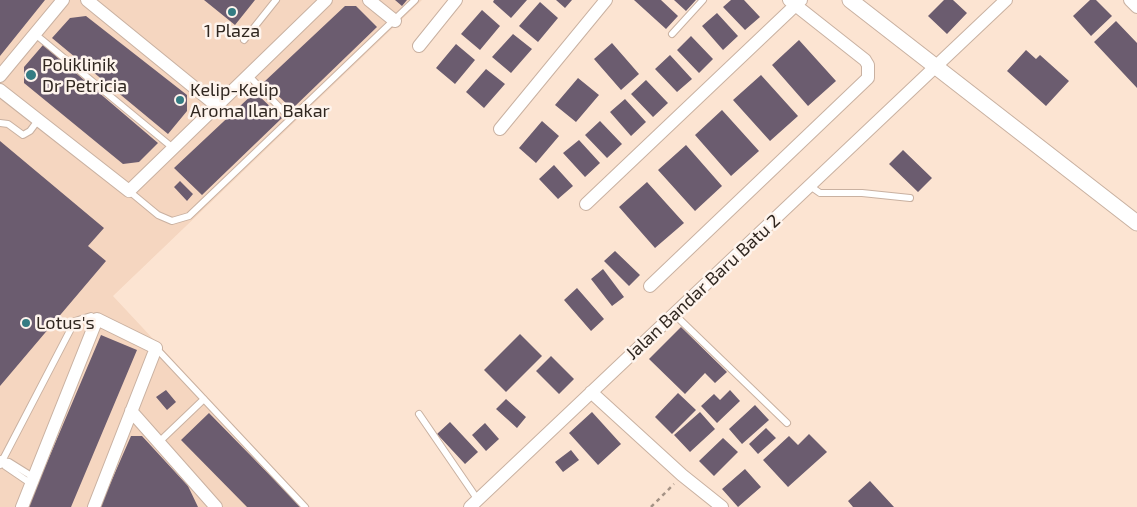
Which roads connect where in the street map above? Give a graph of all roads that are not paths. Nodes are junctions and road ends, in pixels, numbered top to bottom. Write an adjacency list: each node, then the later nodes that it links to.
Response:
1 (63, 0): 16 (street)
2 (87, 0): 24 (street)
3 (276, 0): 18 (lane)
4 (326, 0): 21 (street)
5 (369, 0): 15 (street)
6 (416, 0): 15 (lane)
7 (456, 0): 19 (street)
8 (606, 0): 28 (street)
9 (703, 0): 17 (lane)
10 (850, 0): 20 (street)
11 (1006, 0): 20 (street, Jalan Bandar Baru Batu 2)
12 (1130, 0): 14 (street)
13 (795, 2): 33 (street); 35 (street)
14 (1137, 7)
15 (395, 21): 25 (lane)
16 (35, 34): 22 (street); 29 (lane)
17 (672, 34)
18 (244, 40)
19 (419, 46)
20 (937, 67): 30 (street, Jalan Bandar Baru Batu 2); 34 (street)
21 (248, 75): 24 (street); 25 (lane)
22 (0, 76)
23 (0, 90): 26 (street)
24 (217, 106): 29 (street)
25 (290, 118): 31 (lane)
26 (39, 119): 27 (lane); 31 (street)
27 (0, 123)
28 (500, 129)
29 (173, 148): 31 (street)
30 (810, 186): 32 (lane); 36 (street, Jalan Bandar Baru Batu 2)
31 (129, 191)
32 (910, 198)
33 (586, 204)
34 (1137, 224)
35 (650, 286)
36 (674, 314): 39 (street, Jalan Bandar Baru Batu 2); 43 (lane)
37 (97, 319): 38 (street); 45 (lane); 46 (street)
38 (156, 348): 40 (lane); 41 (street)
39 (591, 392): 47 (street, Jalan Bandar Baru Batu 2); 52 (street)
40 (204, 399): 44 (lane); 51 (lane)
41 (131, 411): 44 (street); 49 (street)
42 (419, 414): 47 (lane)
43 (787, 423)
44 (159, 442): 50 (street)
45 (1, 461): 46 (lane)
46 (32, 480): 48 (street)
47 (474, 503)
48 (22, 507)
49 (94, 507)
50 (216, 507)
51 (305, 507)
52 (722, 507)

